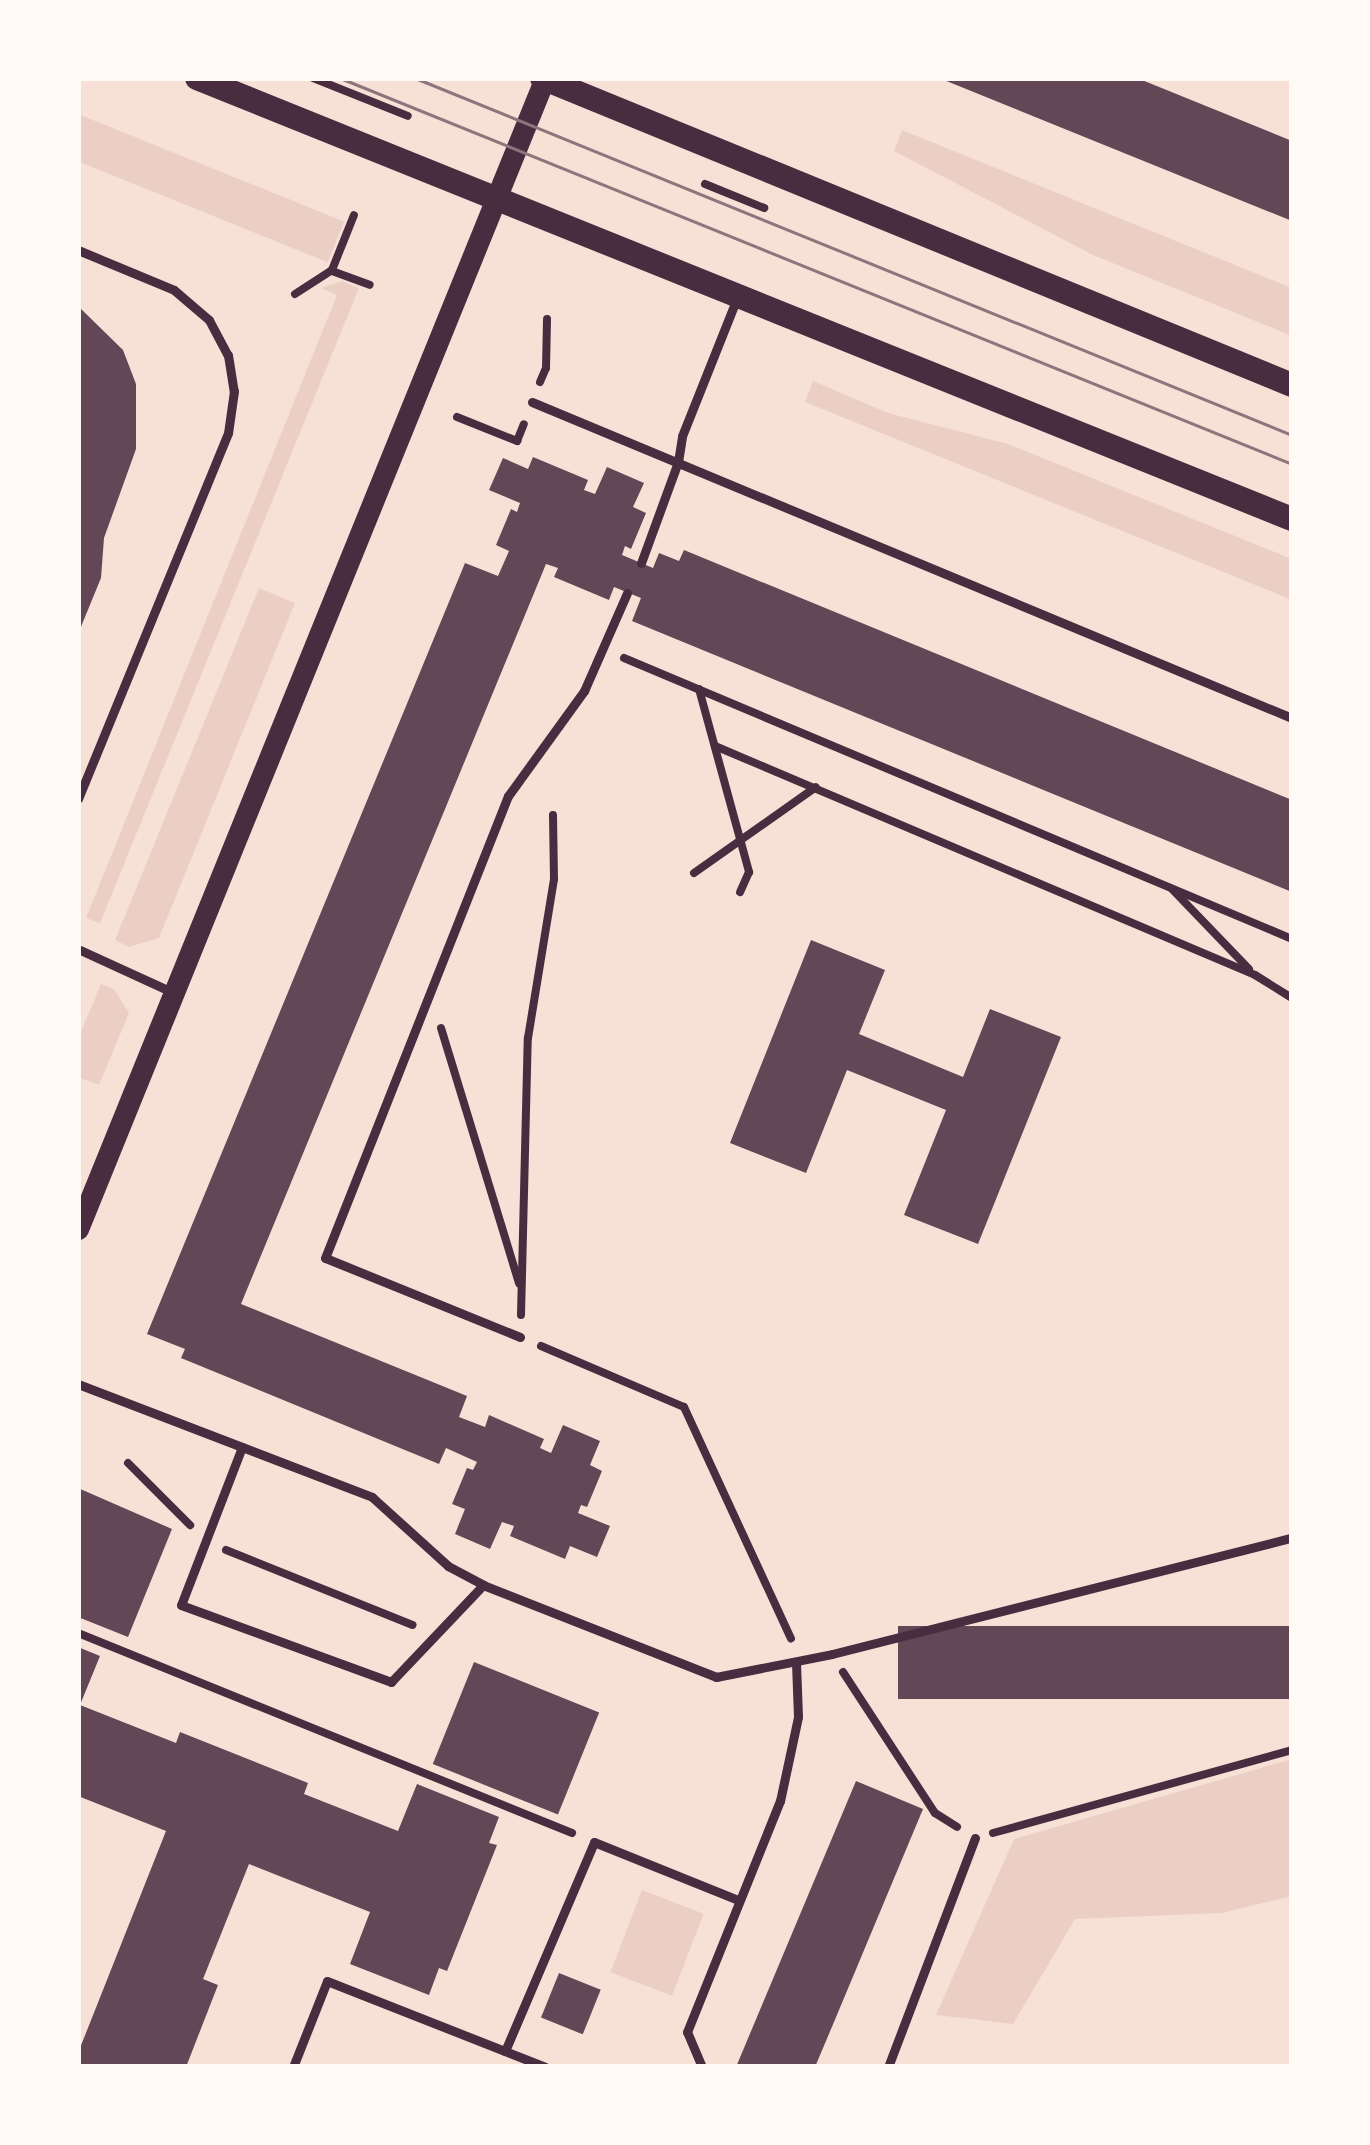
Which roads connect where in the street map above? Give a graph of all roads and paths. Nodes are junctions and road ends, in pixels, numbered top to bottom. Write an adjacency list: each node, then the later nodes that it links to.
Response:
1 (197, 78): 5 (main road)
2 (313, 78): 4 (path)
3 (544, 78): 5 (street); 14 (main road)
4 (409, 116)
5 (496, 200): 11 (main road); 35 (street)
6 (354, 215): 8 (path)
7 (78, 250): 26 (lane)
8 (332, 270): 9 (path); 10 (path)
9 (370, 285)
10 (296, 294)
11 (737, 298): 17 (lane); 18 (main road)
12 (547, 319): 13 (path)
13 (546, 368)
14 (1292, 385)
15 (532, 402): 16 (path); 17 (lane)
16 (458, 417)
17 (678, 462): 19 (lane); 23 (lane)
18 (1292, 518)
19 (640, 563)
20 (627, 593): 21 (lane)
21 (603, 649): 22 (path); 36 (lane)
22 (699, 689): 24 (path); 30 (path)
23 (1292, 718)
24 (715, 746): 25 (path); 28 (path)
25 (817, 786): 28 (path); 34 (path)
26 (78, 798)
27 (553, 814): 39 (path)
28 (740, 841): 29 (path); 31 (path)
29 (694, 873)
30 (1170, 887): 32 (path); 34 (path)
31 (740, 892)
32 (1292, 939)
33 (78, 949): 35 (lane)
34 (1255, 974): 37 (path)
35 (174, 993): 38 (street)
36 (430, 993): 39 (path); 40 (lane)
37 (1292, 998)
38 (78, 1229)
39 (521, 1290): 40 (path)
40 (520, 1337): 50 (path)
41 (78, 1384): 42 (lane)
42 (242, 1448): 45 (lane); 46 (lane)
43 (128, 1463): 45 (path)
44 (1292, 1538): 49 (lane)
45 (206, 1542): 47 (path); 47 (lane)
46 (483, 1586): 47 (lane); 50 (lane)
47 (464, 1606)
48 (78, 1633): 53 (path)
49 (832, 1654): 50 (lane); 52 (path)
50 (796, 1662): 54 (lane)
51 (1292, 1750): 52 (path)
52 (975, 1838): 59 (lane)
53 (594, 1842): 54 (lane); 55 (lane)
54 (738, 1900): 58 (lane)
55 (505, 2051): 56 (lane); 57 (lane)
56 (293, 2067)
57 (545, 2067)
58 (702, 2067)
59 (888, 2067)

